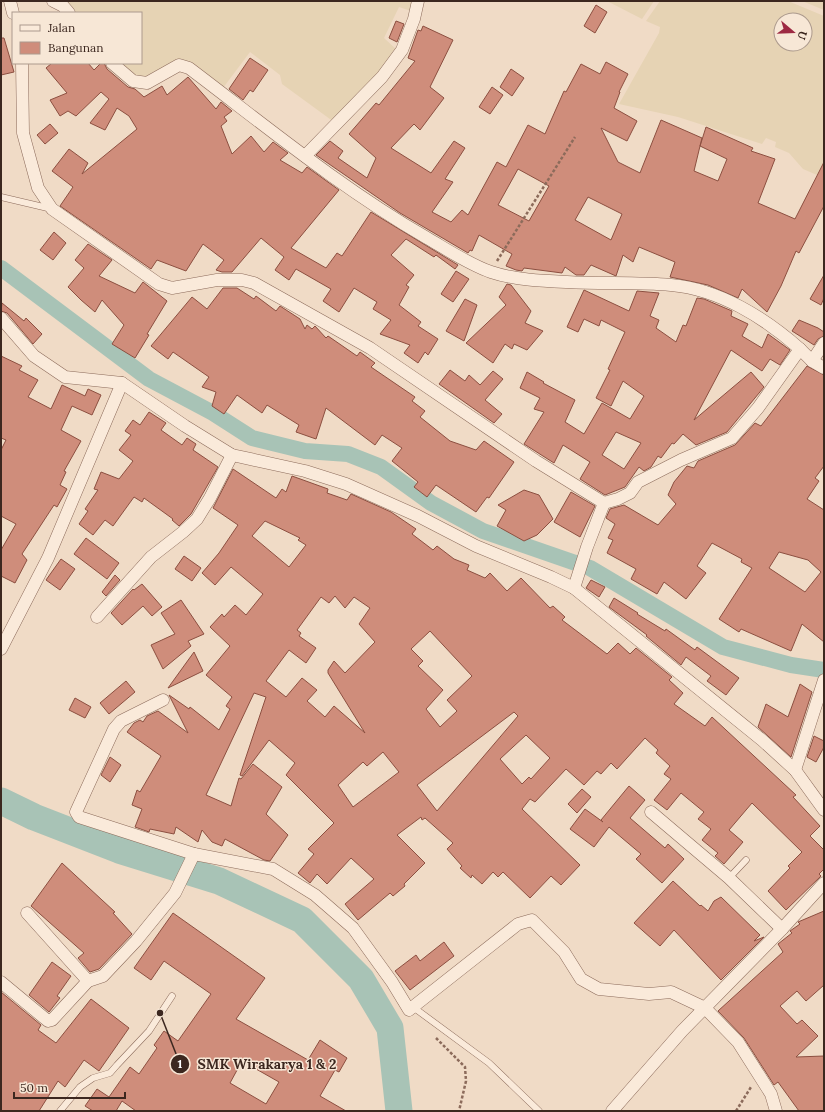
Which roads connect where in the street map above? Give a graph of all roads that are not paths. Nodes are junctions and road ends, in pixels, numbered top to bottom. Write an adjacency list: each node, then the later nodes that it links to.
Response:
1 (11, 1): 4 (street)
2 (53, 1): 5 (street)
3 (418, 1): 8 (street)
4 (13, 12)
5 (68, 12)
6 (22, 64): 10 (street)
7 (113, 64): 8 (street)
8 (305, 156): 13 (street)
9 (1, 197): 10 (lane)
10 (52, 209): 18 (street)
11 (1, 318): 16 (street)
12 (824, 343): 14 (street)
13 (800, 349): 14 (street); 18 (street)
14 (812, 361): 15 (street)
15 (824, 368)
16 (122, 383): 17 (street); 21 (street)
17 (232, 455): 19 (street); 20 (street)
18 (604, 503): 19 (street)
19 (574, 588): 24 (street)
20 (97, 617)
21 (1, 649)
22 (824, 680): 24 (street)
23 (163, 700): 27 (street)
24 (795, 770): 25 (street)
25 (824, 810)
26 (652, 812): 29 (street)
27 (193, 855): 33 (street); 36 (street)
28 (746, 860): 29 (lane)
29 (729, 878): 32 (street)
30 (824, 883): 32 (street)
31 (27, 913): 33 (street)
32 (782, 929): 37 (street)
33 (88, 981): 34 (street)
34 (1, 982)
35 (172, 996): 38 (lane)
36 (413, 1007): 37 (street); 39 (lane)
37 (705, 1008): 40 (street); 41 (street)
38 (60, 1111)
39 (539, 1111)
40 (612, 1111)
41 (776, 1111)

